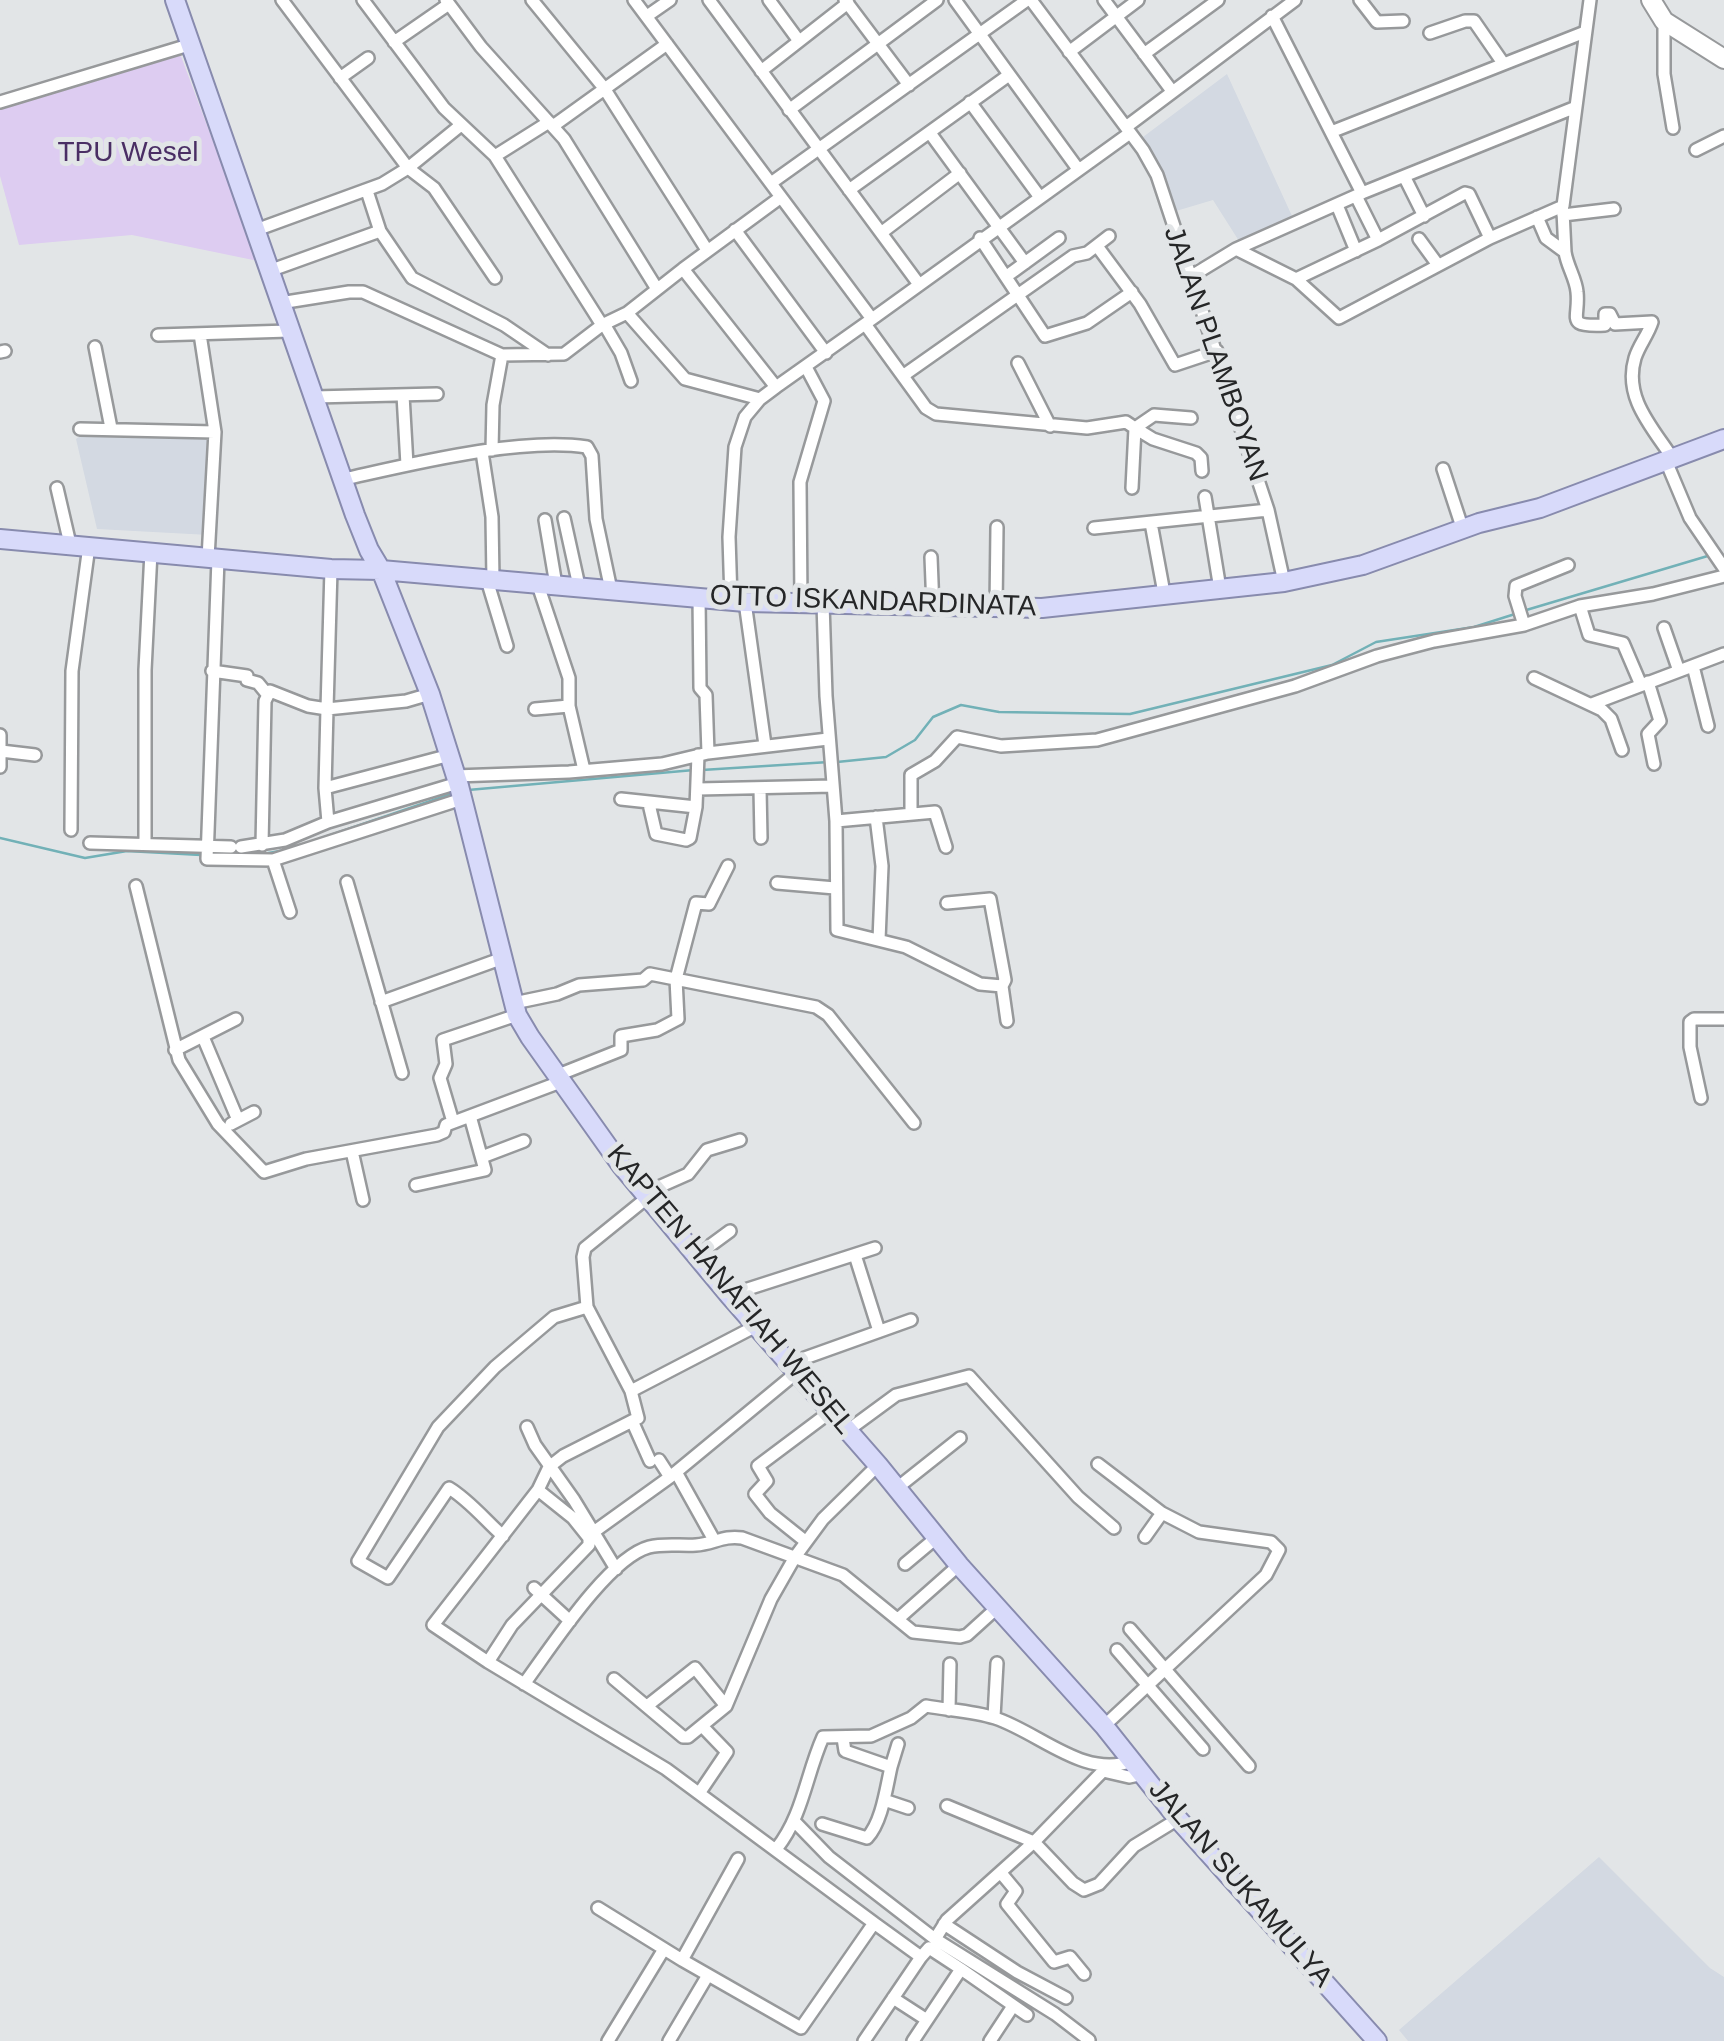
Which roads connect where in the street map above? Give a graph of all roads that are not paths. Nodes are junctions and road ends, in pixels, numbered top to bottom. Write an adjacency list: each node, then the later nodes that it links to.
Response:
1 (176, 0): 32 (main road, KAPTEN HANAFIAH WESEL)
2 (282, 0): 42 (street)
3 (364, 0): 31 (street)
4 (532, 0): 44 (street)
5 (634, 0): 23 (street)
6 (670, 0): 23 (street)
7 (709, 0): 40 (street)
8 (769, 0): 30 (street)
9 (937, 0): 34 (street)
10 (955, 0): 29 (street)
11 (1029, 0): 29 (street); 35 (street, JALAN PLAMBOYAN)
12 (1104, 0): 24 (street)
13 (1138, 0): 24 (street)
14 (1218, 0): 36 (street)
15 (1270, 0): 22 (street)
16 (1295, 0): 22 (street)
17 (1360, 0): 25 (street)
18 (1590, 0): 27 (street)
19 (1651, 0): 26 (street)
20 (448, 2): 31 (street); 50 (street)
21 (847, 2): 30 (street); 34 (street)
22 (1275, 14): 45 (street); 54 (street)
23 (647, 16): 33 (street)
24 (1115, 16): 35 (street); 36 (street)
25 (1404, 21)
26 (1664, 21): 37 (street); 52 (street)
27 (1585, 32): 39 (street); 48 (street)
28 (1430, 33): 39 (street)
29 (980, 34): 41 (street); 43 (street)
30 (799, 40): 40 (street)
31 (394, 42): 51 (street)
32 (192, 44): 46 (street); 76 (main road, KAPTEN HANAFIAH WESEL)
33 (667, 44): 44 (street); 64 (street)
34 (878, 44): 43 (street); 49 (street)
35 (1069, 52): 53 (street, JALAN PLAMBOYAN)
36 (1144, 54): 45 (street)
37 (1721, 56)
38 (368, 58): 42 (street)
39 (1503, 63): 54 (street)
40 (760, 71): 49 (street)
41 (1009, 75): 47 (street); 61 (street)
42 (340, 78): 60 (street)
43 (908, 84): 57 (street)
44 (604, 88): 50 (street); 87 (street)
45 (1172, 91): 53 (street)
46 (0, 102)
47 (970, 102): 55 (street); 68 (street)
48 (1576, 108): 63 (street); 72 (street)
49 (789, 110): 57 (street)
50 (551, 124): 59 (street); 100 (street)
51 (461, 125): 59 (street); 60 (street)
52 (1673, 128)
53 (1128, 130): 61 (street); 96 (street, JALAN PLAMBOYAN)
54 (1331, 132): 67 (street)
55 (930, 133): 62 (street); 66 (street)
56 (1724, 136): 58 (street)
57 (818, 149): 64 (street); 66 (street)
58 (1696, 150)
59 (495, 156): 106 (street)
60 (408, 168): 65 (street); 97 (street)
61 (1078, 169): 68 (street)
62 (960, 172): 75 (street); 79 (street)
63 (1405, 178): 67 (street); 73 (street)
64 (771, 183): 69 (street)
65 (374, 188): 76 (street); 78 (street)
66 (849, 190): 79 (street)
67 (1359, 195): 70 (street); 85 (street)
68 (1039, 196): 75 (street)
69 (781, 197): 77 (street); 105 (street)
70 (1337, 205): 88 (street); 89 (street)
71 (1614, 208): 72 (street)
72 (1563, 211): 74 (street); 90 (street)
73 (1424, 216): 84 (street); 85 (street)
74 (1536, 217): 84 (street); 90 (street)
75 (998, 225): 81 (street); 91 (street)
76 (256, 230): 94 (main road, KAPTEN HANAFIAH WESEL)
77 (734, 230): 87 (street); 112 (street)
78 (380, 231): 94 (street); 114 (street)
79 (881, 234): 99 (street)
80 (1109, 236): 86 (street)
81 (980, 238): 99 (street); 102 (street)
82 (1059, 238): 91 (street)
83 (1419, 238): 92 (street)
84 (1490, 238): 92 (street)
85 (1378, 240): 89 (street)
86 (1097, 246): 101 (street); 102 (street)
87 (707, 250): 93 (street)
88 (1236, 250): 96 (street); 98 (street)
89 (1356, 251): 98 (street)
90 (1564, 252): 132 (street)
91 (1025, 263): 95 (street)
92 (1438, 265): 98 (street)
93 (683, 268): 100 (street); 119 (street)
94 (269, 272): 103 (main road, KAPTEN HANAFIAH WESEL)
95 (1011, 273)
96 (1190, 277): 111 (street, JALAN PLAMBOYAN)
97 (495, 278)
98 (1296, 279)
99 (918, 283): 105 (street)
100 (657, 288): 104 (street)
101 (1132, 292): 102 (street); 111 (street)
102 (1017, 296): 117 (street)
103 (280, 303): 107 (main road, KAPTEN HANAFIAH WESEL); 113 (street)
104 (627, 313): 106 (street); 123 (street)
105 (869, 321): 112 (street); 117 (street)
106 (603, 324): 114 (street); 118 (street)
107 (289, 331): 108 (street); 122 (main road, KAPTEN HANAFIAH WESEL)
108 (200, 334): 109 (street); 129 (street)
109 (158, 336)
110 (95, 347): 126 (street)
111 (1217, 351): 140 (street, JALAN PLAMBOYAN)
112 (826, 352): 116 (street)
113 (502, 355): 114 (street); 131 (street)
114 (549, 355)
115 (1018, 363): 125 (street)
116 (806, 367): 119 (street); 167 (street)
117 (904, 375): 125 (street)
118 (631, 381)
119 (776, 387): 123 (street)
120 (403, 394): 121 (street); 122 (street); 133 (street)
121 (437, 394)
122 (314, 396): 136 (main road, KAPTEN HANAFIAH WESEL)
123 (760, 399): 166 (street)
124 (1192, 418): 127 (street)
125 (1050, 426): 127 (street)
126 (111, 428): 128 (street); 129 (street)
127 (1136, 428): 135 (street); 138 (street)
128 (80, 429)
129 (215, 432): 151 (street)
130 (1724, 440): 132 (main road, OTTO ISKANDARDINATA)
131 (487, 451): 133 (street); 158 (street); 163 (street)
132 (1669, 460): 147 (main road, OTTO ISKANDARDINATA); 154 (street)
133 (407, 464): 136 (street)
134 (1444, 468): 147 (street)
135 (1202, 471)
136 (344, 478): 156 (main road, KAPTEN HANAFIAH WESEL)
137 (57, 488): 149 (street)
138 (1132, 488)
139 (1205, 498): 142 (street)
140 (1268, 510): 142 (street); 159 (street, JALAN PLAMBOYAN)
141 (564, 518): 161 (street)
142 (1208, 518): 144 (street); 162 (street)
143 (546, 520): 160 (street)
144 (1151, 523): 146 (street); 164 (street)
145 (997, 526): 171 (street)
146 (1094, 528)
147 (1463, 530): 159 (main road, OTTO ISKANDARDINATA)
148 (2, 533): 149 (main road, OTTO ISKANDARDINATA)
149 (80, 545): 150 (main road, OTTO ISKANDARDINATA); 210 (street)
150 (151, 552): 151 (main road, OTTO ISKANDARDINATA); 213 (street)
151 (213, 558): 155 (main road, OTTO ISKANDARDINATA); 178 (street)
152 (930, 558): 170 (street)
153 (1568, 565): 172 (street)
154 (1724, 568)
155 (331, 569): 156 (main road, OTTO ISKANDARDINATA); 185 (street)
156 (382, 570): 158 (main road, OTTO ISKANDARDINATA); 182 (main road, KAPTEN HANAFIAH WESEL)
157 (1724, 576): 169 (street)
158 (490, 580): 160 (main road, OTTO ISKANDARDINATA); 174 (street)
159 (1284, 582): 162 (main road, OTTO ISKANDARDINATA)
160 (547, 585): 161 (main road, OTTO ISKANDARDINATA); 184 (street)
161 (578, 586): 163 (main road, OTTO ISKANDARDINATA)
162 (1220, 589): 164 (main road, OTTO ISKANDARDINATA)
163 (611, 590): 165 (main road, OTTO ISKANDARDINATA)
164 (1164, 593): 171 (main road, OTTO ISKANDARDINATA)
165 (699, 597): 166 (main road, OTTO ISKANDARDINATA); 197 (street)
166 (738, 601): 167 (main road, OTTO ISKANDARDINATA); 190 (street)
167 (801, 603): 168 (main road, OTTO ISKANDARDINATA)
168 (823, 603): 170 (main road, OTTO ISKANDARDINATA); 189 (street)
169 (1580, 606): 172 (street); 180 (street)
170 (933, 608): 171 (main road, OTTO ISKANDARDINATA)
171 (996, 609)
172 (1523, 620): 206 (street)
173 (1664, 628): 177 (street)
174 (507, 646)
175 (1724, 654): 176 (street)
176 (1693, 666): 177 (street); 187 (street)
177 (1679, 671): 180 (street)
178 (212, 672): 181 (street); 215 (street)
179 (1534, 678): 183 (street)
180 (1644, 684): 183 (street); 195 (street)
181 (266, 694): 185 (street); 216 (street)
182 (430, 694): 185 (street); 194 (main road, KAPTEN HANAFIAH WESEL)
183 (1592, 704): 191 (street)
184 (569, 706): 186 (street); 198 (street)
185 (327, 709): 200 (street)
186 (534, 709)
187 (1708, 726)
188 (0, 736): 192 (street)
189 (828, 743): 190 (street); 199 (street)
190 (765, 745): 197 (street)
191 (1622, 750)
192 (1, 752): 193 (street); 196 (street)
193 (35, 755)
194 (450, 755): 200 (street); 201 (main road, KAPTEN HANAFIAH WESEL)
195 (1654, 764)
196 (0, 766)
197 (700, 769): 198 (street); 202 (street); 205 (street)
198 (584, 770): 201 (street)
199 (832, 781): 202 (street); 208 (street)
200 (325, 788): 209 (street)
201 (459, 788): 209 (street); 216 (street); 225 (main road, KAPTEN HANAFIAH WESEL)
202 (760, 789): 211 (street)
203 (621, 799): 204 (street)
204 (649, 804): 205 (street); 205 (street)
205 (696, 807)
206 (911, 813): 207 (street); 214 (street)
207 (876, 817): 208 (street); 224 (street)
208 (836, 821): 221 (street)
209 (328, 822): 216 (street)
210 (71, 830)
211 (762, 838)
212 (90, 842): 213 (street)
213 (145, 843): 215 (street)
214 (946, 847)
215 (208, 852): 216 (street); 216 (street)
216 (263, 853): 223 (street)
217 (728, 866): 226 (street)
218 (348, 882): 228 (street)
219 (777, 882): 221 (street)
220 (136, 886): 234 (street)
221 (835, 888): 224 (street)
222 (947, 903): 227 (street)
223 (290, 912)
224 (879, 940): 227 (street)
225 (503, 958): 228 (street); 229 (main road, KAPTEN HANAFIAH WESEL)
226 (676, 979): 229 (street); 236 (street); 242 (street)
227 (1002, 986): 232 (street)
228 (380, 1002): 235 (street)
229 (515, 1009): 236 (main road, KAPTEN HANAFIAH WESEL); 241 (street)
230 (236, 1018): 233 (street)
231 (1724, 1019): 237 (street)
232 (1007, 1021)
233 (203, 1037): 234 (street); 240 (street)
234 (176, 1050): 243 (street)
235 (402, 1072)
236 (560, 1078): 239 (street); 249 (main road, KAPTEN HANAFIAH WESEL)
237 (1701, 1098)
238 (254, 1112): 240 (street)
239 (470, 1116): 241 (street); 247 (street)
240 (238, 1120): 243 (street)
241 (452, 1122): 246 (street)
242 (914, 1123)
243 (223, 1129): 246 (street)
244 (740, 1140): 249 (street)
245 (524, 1141): 247 (street)
246 (352, 1151): 250 (street)
247 (482, 1157): 248 (street)
248 (416, 1185)
249 (646, 1195): 254 (main road, KAPTEN HANAFIAH WESEL); 256 (street)
250 (362, 1200)
251 (730, 1231): 254 (street)
252 (875, 1248): 253 (street)
253 (855, 1255): 255 (street); 259 (street)
254 (696, 1256): 255 (main road, KAPTEN HANAFIAH WESEL)
255 (728, 1296): 258 (main road, KAPTEN HANAFIAH WESEL)
256 (587, 1306): 261 (street); 276 (street)
257 (911, 1320): 259 (street)
258 (756, 1326): 260 (main road, KAPTEN HANAFIAH WESEL); 261 (street)
259 (880, 1331): 260 (street)
260 (792, 1368): 262 (main road, KAPTEN HANAFIAH WESEL); 270 (street)
261 (630, 1390): 263 (street)
262 (830, 1412): 265 (main road, KAPTEN HANAFIAH WESEL); 280 (street)
263 (633, 1423): 269 (street); 270 (street)
264 (527, 1427): 269 (street)
265 (848, 1431): 268 (main road, KAPTEN HANAFIAH WESEL); 274 (street)
266 (960, 1438): 271 (street)
267 (1098, 1464): 273 (street)
268 (878, 1465): 271 (main road, KAPTEN HANAFIAH WESEL); 280 (street)
269 (549, 1467): 272 (street); 275 (street)
270 (673, 1475): 275 (street); 279 (street)
271 (897, 1488): 278 (main road, KAPTEN HANAFIAH WESEL)
272 (538, 1490): 276 (street); 285 (street)
273 (1162, 1513): 277 (street); 294 (street)
274 (1114, 1528)
275 (595, 1531): 284 (street)
276 (503, 1536): 291 (street)
277 (1146, 1537)
278 (936, 1538): 282 (street); 283 (main road, KAPTEN HANAFIAH WESEL)
279 (714, 1540): 281 (street); 284 (street)
280 (806, 1541): 281 (street)
281 (795, 1556): 287 (street); 299 (street)
282 (905, 1564)
283 (959, 1565): 286 (main road, KAPTEN HANAFIAH WESEL); 287 (street)
284 (613, 1572): 288 (street)
285 (538, 1592): 288 (street); 291 (street)
286 (999, 1606): 287 (street); 303 (main road, KAPTEN HANAFIAH WESEL)
287 (898, 1619)
288 (570, 1621): 296 (street)
289 (1130, 1629): 294 (street)
290 (1117, 1650): 297 (street)
291 (488, 1662): 296 (street)
292 (997, 1663): 301 (street)
293 (950, 1664): 300 (street)
294 (1164, 1671): 297 (street); 307 (street)
295 (614, 1679): 298 (street)
296 (524, 1684): 310 (street)
297 (1149, 1685): 303 (street); 306 (street)
298 (646, 1706): 299 (street); 302 (street)
299 (726, 1706): 302 (street)
300 (949, 1710): 301 (street); 304 (street)
301 (994, 1717): 309 (street)
302 (702, 1726): 310 (street)
303 (1104, 1726): 309 (main road, JALAN SUKAMULYA)
304 (843, 1738): 308 (street); 315 (street)
305 (898, 1744): 308 (street)
306 (1203, 1750)
307 (1249, 1766)
308 (891, 1767): 311 (street)
309 (1138, 1768): 314 (main road, JALAN SUKAMULYA); 317 (street)
310 (700, 1792): 318 (street)
311 (884, 1800): 313 (street); 316 (street)
312 (947, 1806): 317 (street)
313 (908, 1808)
314 (1178, 1818): 317 (street); 344 (main road, JALAN SUKAMULYA)
315 (795, 1822): 318 (street); 324 (street)
316 (822, 1824)
317 (1034, 1842): 320 (street)
318 (778, 1848): 322 (street)
319 (738, 1859): 327 (street)
320 (1001, 1872): 323 (street); 330 (street)
321 (598, 1908): 325 (street)
322 (874, 1923): 326 (street); 336 (street)
323 (944, 1924): 324 (street); 332 (street)
324 (935, 1939): 337 (street)
325 (664, 1949): 327 (street); 338 (street)
326 (921, 1956): 328 (street); 331 (street)
327 (682, 1960): 329 (street)
328 (961, 1969): 333 (street); 335 (street)
329 (708, 1974): 336 (street); 339 (street)
330 (1084, 1974)
331 (892, 1998): 335 (street); 341 (street)
332 (1066, 1998)
333 (1013, 2006): 334 (street); 343 (street)
334 (1028, 2014)
335 (927, 2020): 342 (street)
336 (801, 2028): 340 (street)
337 (1089, 2040)
338 (608, 2041)
339 (669, 2041)
340 (793, 2041)
341 (864, 2041)
342 (913, 2041)
343 (990, 2041)
344 (1377, 2041)

